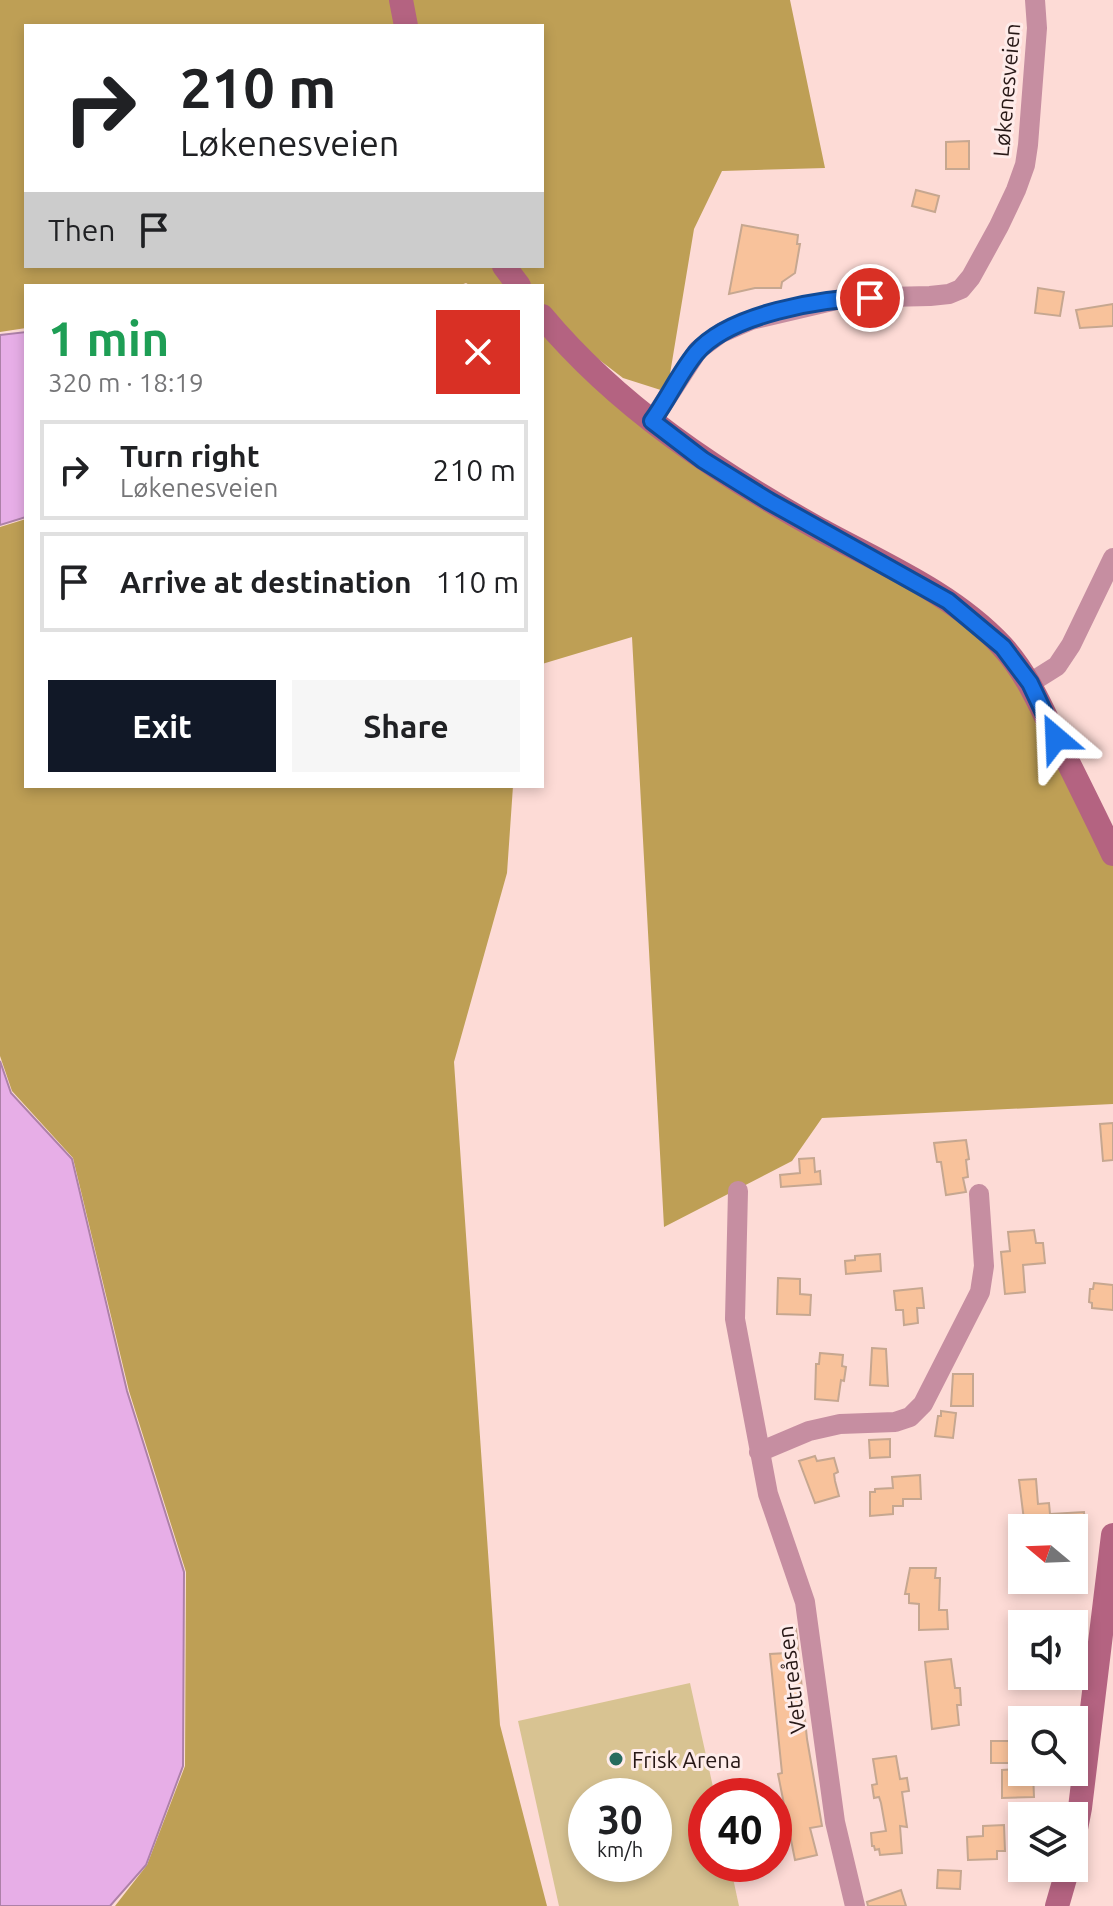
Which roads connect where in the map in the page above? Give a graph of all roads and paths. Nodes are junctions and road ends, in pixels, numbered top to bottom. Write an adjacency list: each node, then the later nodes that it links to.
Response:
1 (401, 0): 3 (street)
2 (1035, 0): 5 (street, Løkenesveien)
3 (406, 24)
4 (544, 318): 5 (street)
5 (652, 421): 7 (street)
6 (1113, 558): 7 (street)
7 (1030, 683): 8 (street)
8 (1113, 854)
9 (738, 1191): 11 (street, Vettreåsen)
10 (979, 1194): 11 (street)
11 (759, 1452): 15 (street, Vettreåsen)
12 (1113, 1535): 13 (street)
13 (1081, 1802)
14 (1064, 1882): 16 (street)
15 (855, 1906)
16 (1057, 1906)

